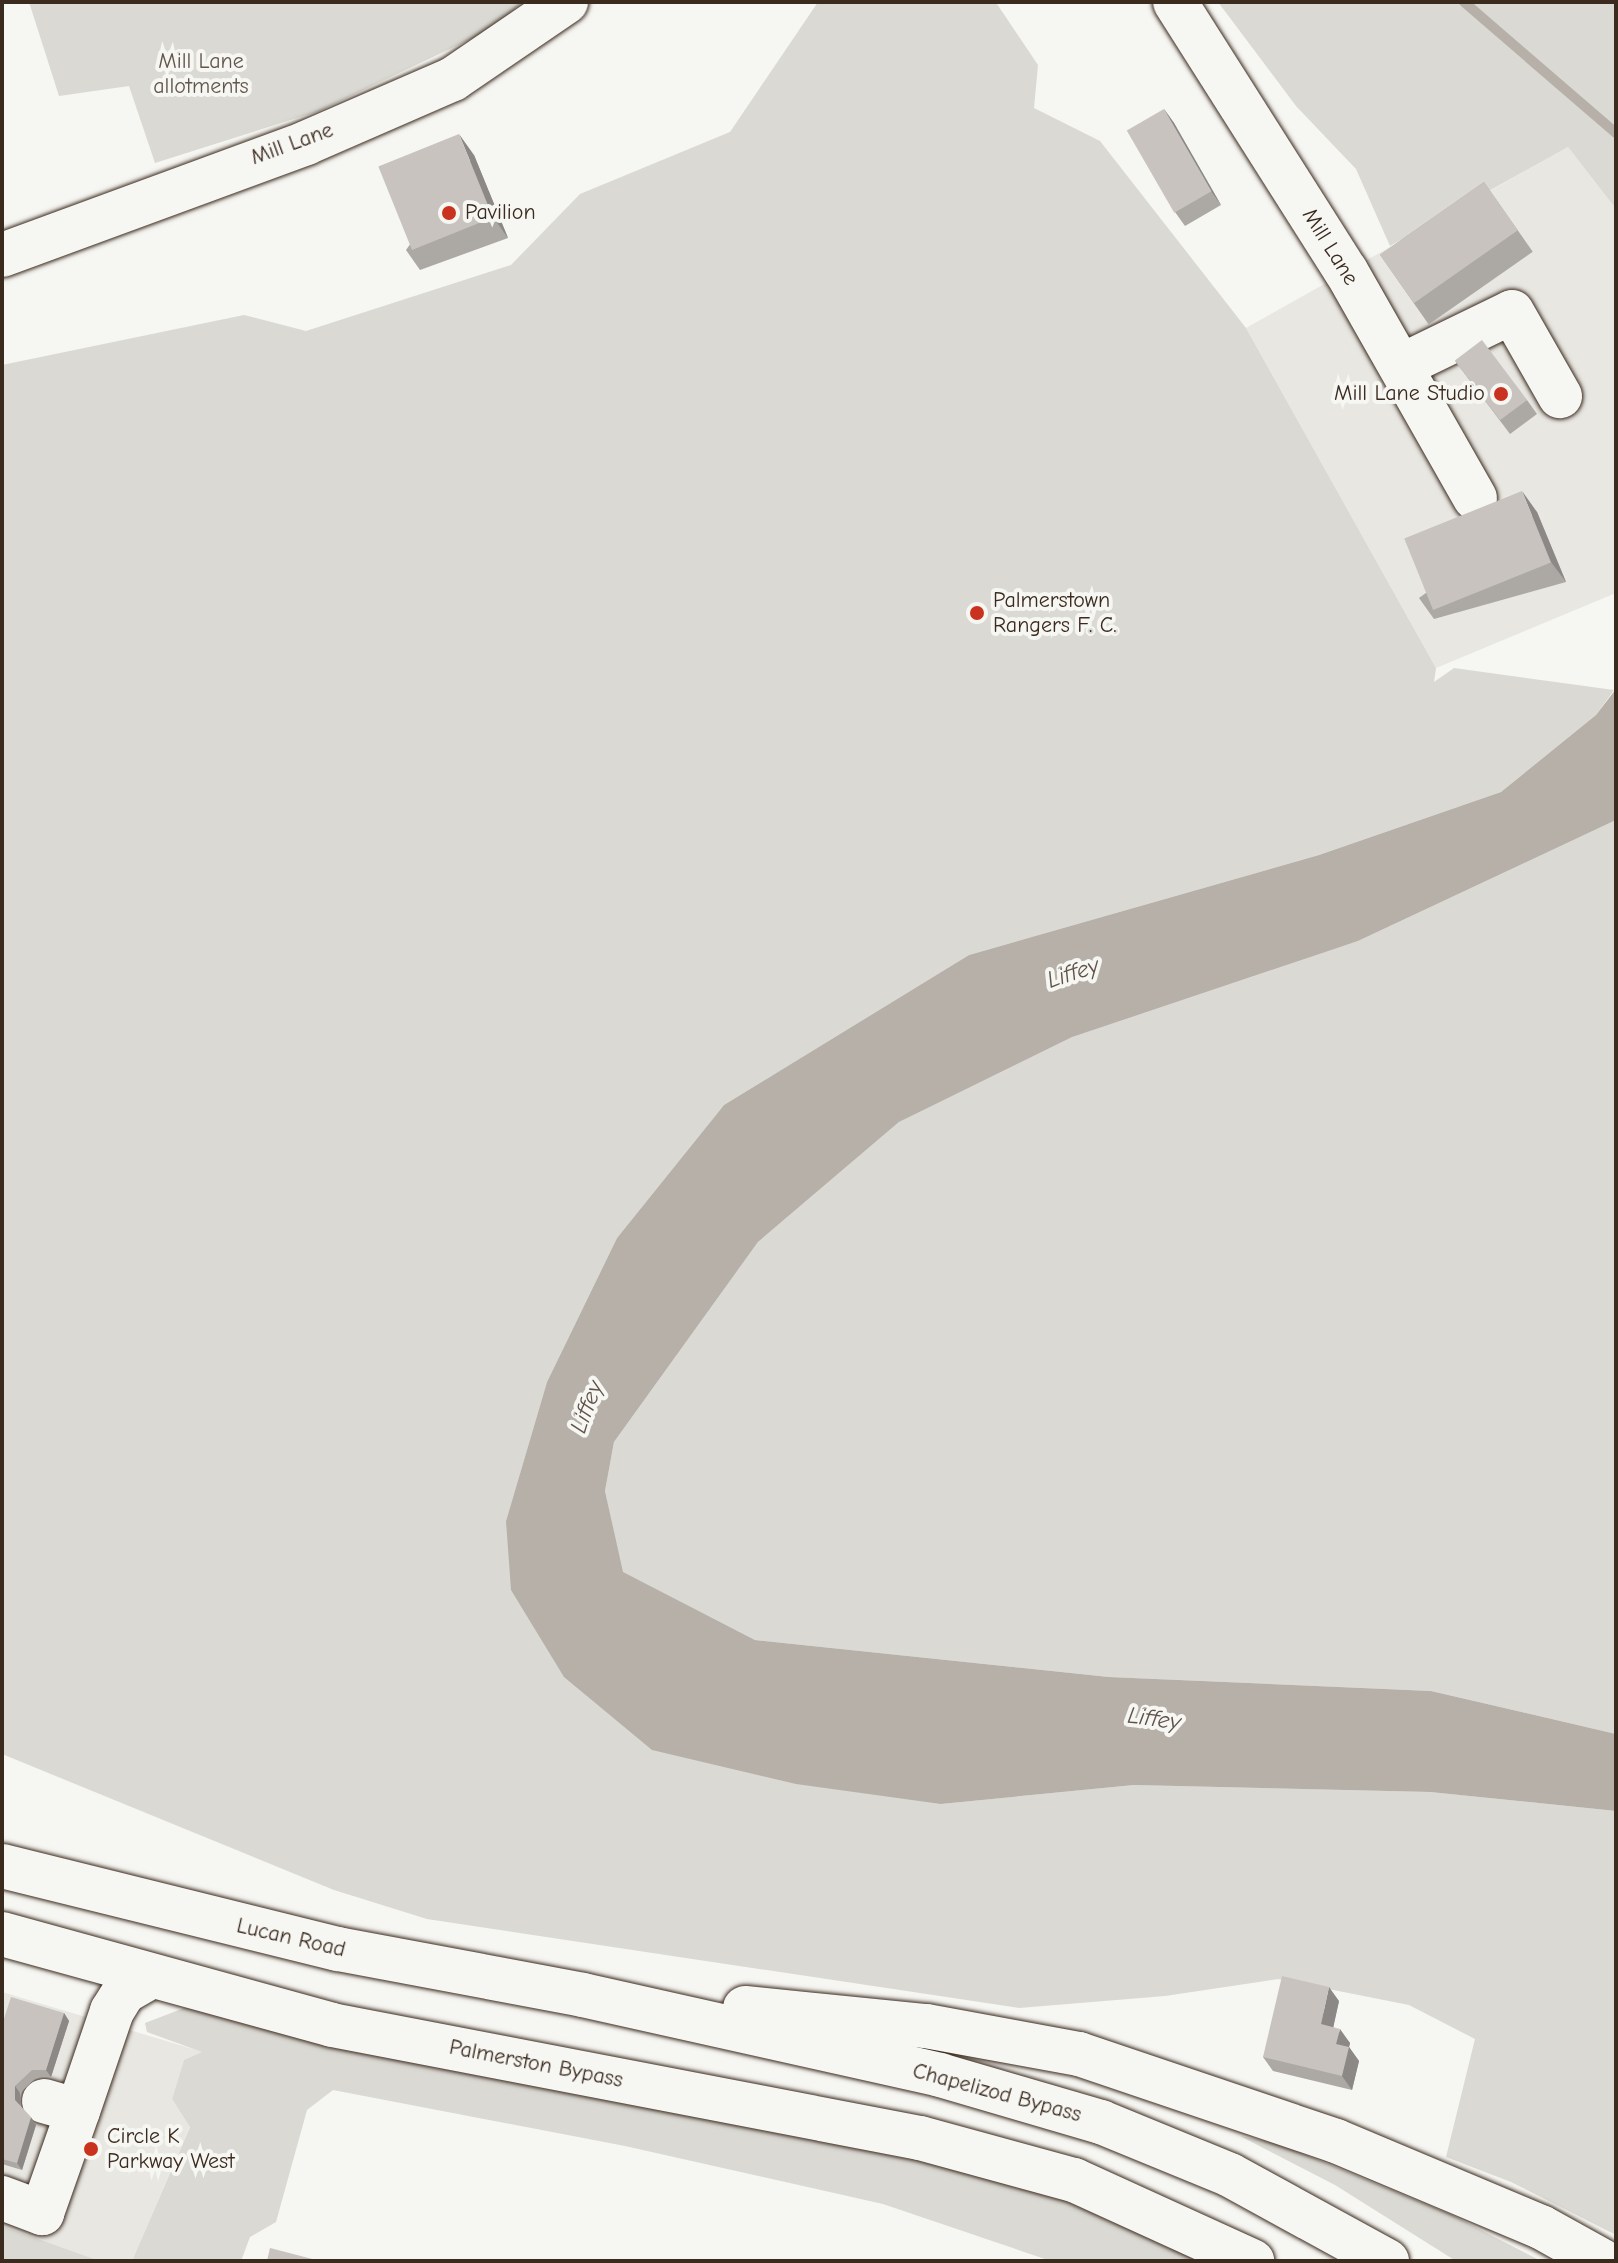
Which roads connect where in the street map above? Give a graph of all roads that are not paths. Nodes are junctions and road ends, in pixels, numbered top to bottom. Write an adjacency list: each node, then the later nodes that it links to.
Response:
1 (566, 2): 3 (main road, Mill Lane)
2 (1175, 2): 4 (main road, Mill Lane)
3 (2, 255)
4 (1401, 366): 5 (main road); 6 (main road, Mill Lane)
5 (1560, 396)
6 (1475, 498)
7 (2, 1866): 10 (main road, Lucan Road)
8 (2, 1934): 9 (main road, Palmerston Bypass)
9 (150, 1977): 11 (main road); 12 (main road, Palmerston Bypass)
10 (583, 1995): 13 (main road, Chapelizod Bypass); 14 (main road)
11 (2, 2198)
12 (1252, 2261)
13 (1387, 2261)
14 (1602, 2261)

